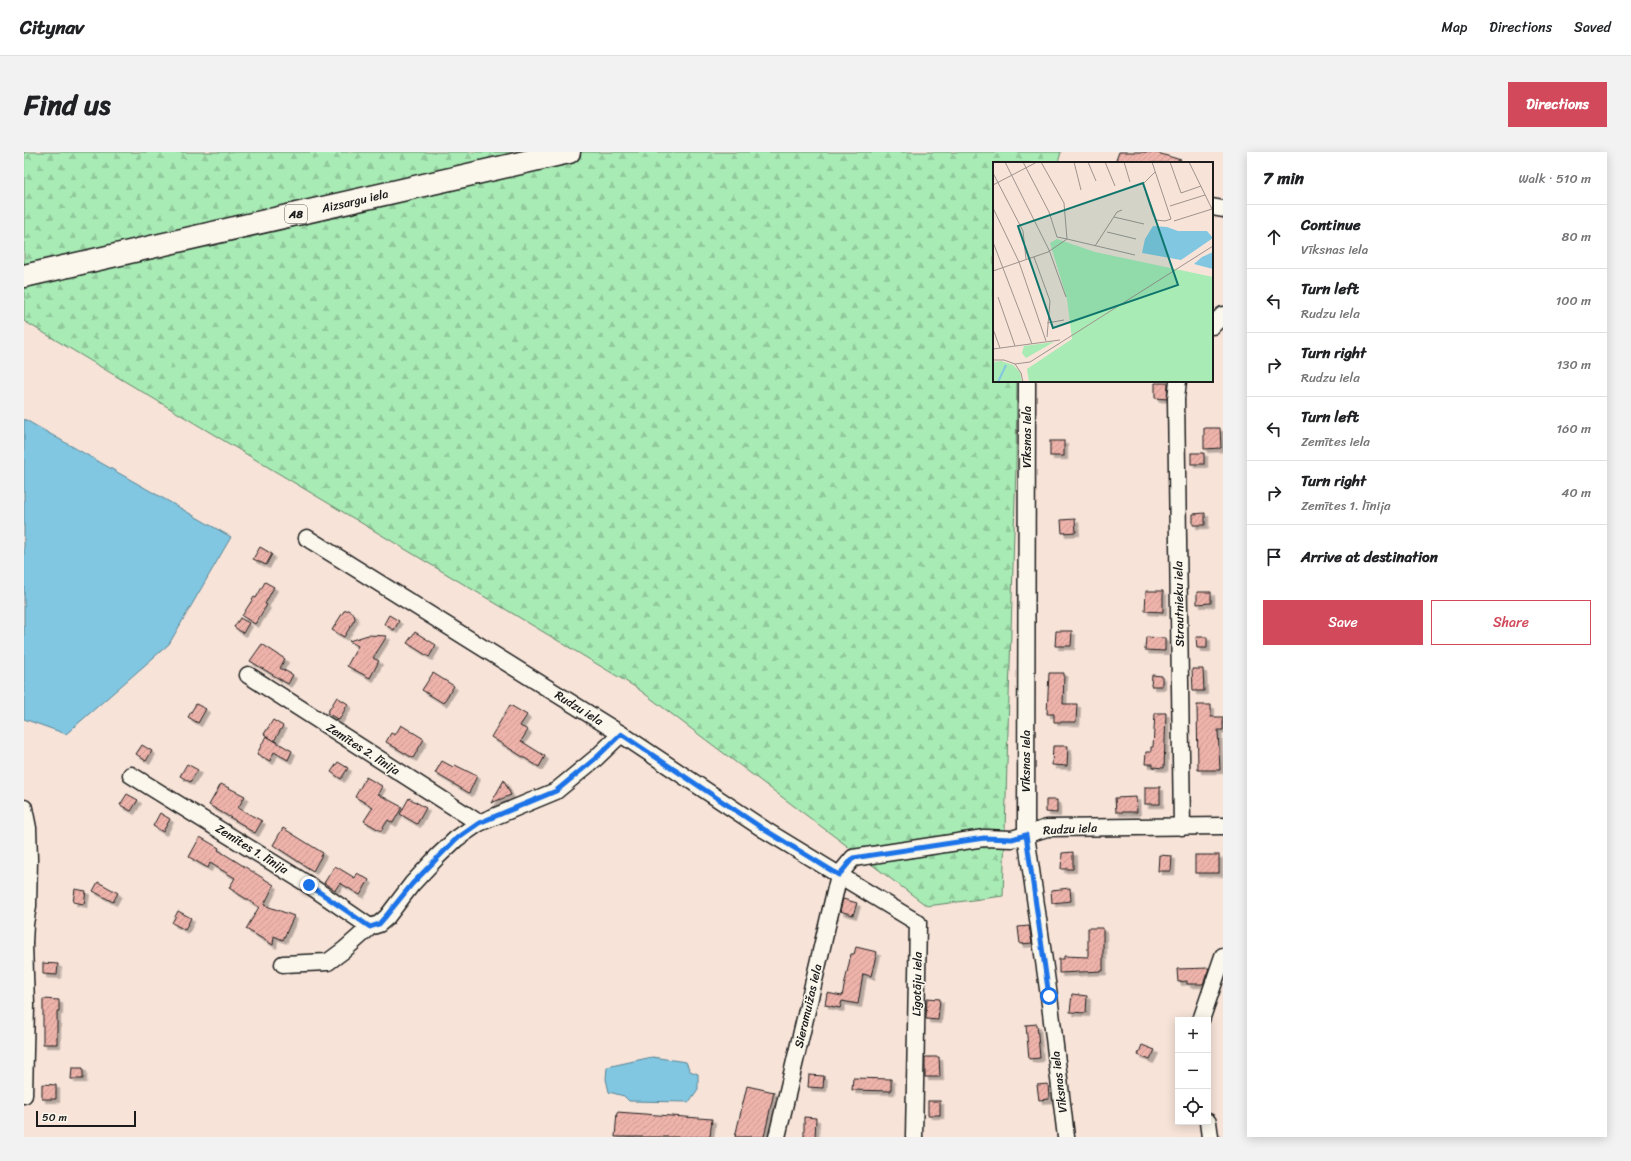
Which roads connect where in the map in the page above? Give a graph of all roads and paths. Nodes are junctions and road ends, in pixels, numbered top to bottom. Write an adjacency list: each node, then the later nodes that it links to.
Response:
1 (569, 152): 4 (highway, Aizsargu iela / A8)
2 (1213, 207): 3 (street)
3 (1223, 209)
4 (24, 276)
5 (1223, 315): 6 (street)
6 (1213, 325)
7 (1027, 382): 17 (street, Vīksnas iela)
8 (1178, 382): 16 (street, Strautnieku iela)
9 (307, 538): 11 (street, Rudzu iela)
10 (248, 675): 14 (street, Zemītes 2. līnija)
11 (621, 734): 14 (street); 18 (street, Rudzu iela)
12 (131, 775): 19 (street, Zemītes 1. līnija)
13 (24, 808): 20 (street)
14 (479, 823): 19 (street)
15 (1223, 826): 16 (street, Rudzu iela)
16 (1182, 827): 17 (street, Rudzu iela)
17 (1026, 835): 18 (street, Rudzu iela); 28 (street, Vīksnas iela)
18 (839, 875): 26 (street, Sieramuižas iela); 27 (street, Līgotāju iela)
19 (370, 927): 22 (street)
20 (24, 943): 24 (street)
21 (1223, 956): 23 (street)
22 (283, 964)
23 (1202, 1017)
24 (24, 1095)
25 (1208, 1125): 29 (street)
26 (777, 1137)
27 (914, 1137)
28 (1066, 1137)
29 (1210, 1137)

